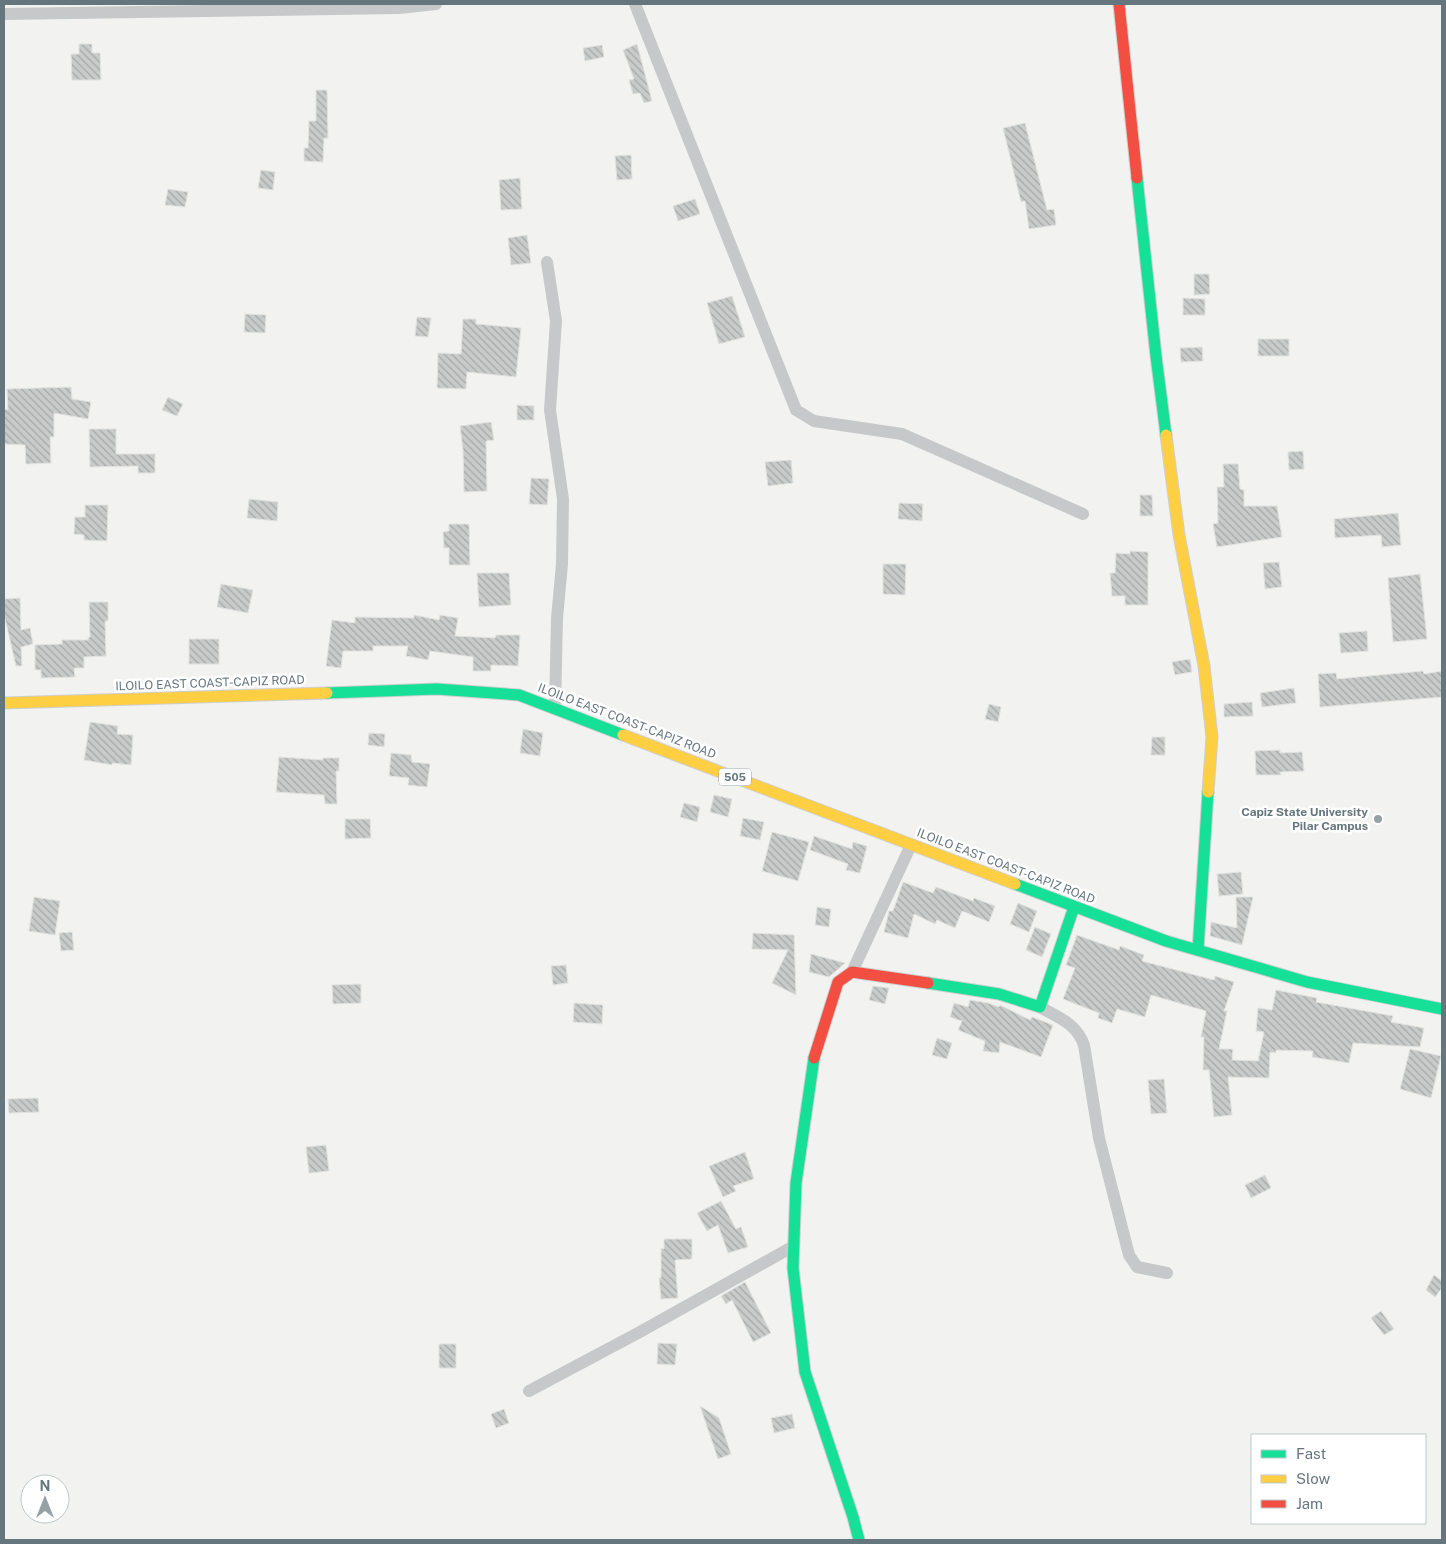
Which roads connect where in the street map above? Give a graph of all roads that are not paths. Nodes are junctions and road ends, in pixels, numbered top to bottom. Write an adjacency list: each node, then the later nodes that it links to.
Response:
1 (436, 4): 4 (street)
2 (635, 4): 6 (street)
3 (1119, 4): 11 (street)
4 (4, 14)
5 (548, 262): 8 (street)
6 (1083, 514)
7 (4, 703): 8 (street, ILOILO EAST COAST-CAPIZ ROAD / 505)
8 (555, 708): 9 (street, ILOILO EAST COAST-CAPIZ ROAD / 505)
9 (911, 844): 10 (street, ILOILO EAST COAST-CAPIZ ROAD / 505); 12 (street)
10 (1074, 907): 11 (street, ILOILO EAST COAST-CAPIZ ROAD / 505); 13 (street)
11 (1198, 950): 14 (street, ILOILO EAST COAST-CAPIZ ROAD / 505)
12 (852, 972): 13 (street); 15 (street)
13 (1040, 1007): 16 (street)
14 (1442, 1009)
15 (794, 1246): 17 (street); 18 (street)
16 (1167, 1273)
17 (529, 1391)
18 (858, 1540)

